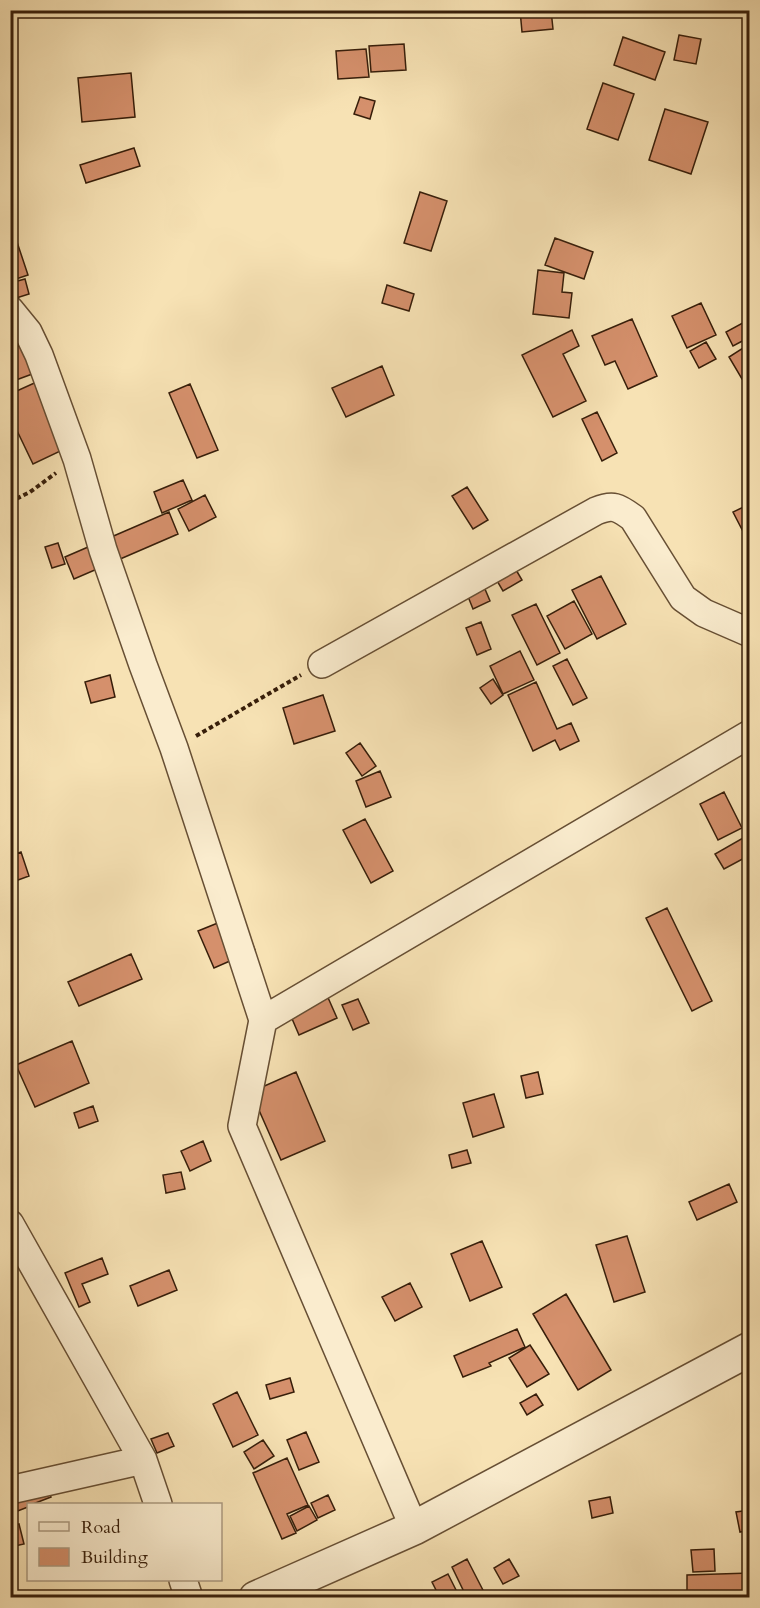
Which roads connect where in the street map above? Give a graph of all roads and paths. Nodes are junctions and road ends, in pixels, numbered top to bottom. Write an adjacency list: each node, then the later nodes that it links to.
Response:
1 (10, 310): 2 (street)
2 (77, 459): 3 (path); 7 (street)
3 (10, 502)
4 (750, 633): 5 (street)
5 (322, 664): 7 (path)
6 (750, 734): 8 (street)
7 (174, 748): 8 (street)
8 (263, 1020): 14 (street)
9 (10, 1224): 11 (street)
10 (750, 1349): 14 (street)
11 (143, 1460): 12 (street); 13 (street)
12 (10, 1490)
13 (158, 1503)
14 (414, 1528): 17 (street)
15 (183, 1581): 16 (street)
16 (189, 1598)
17 (256, 1598)

